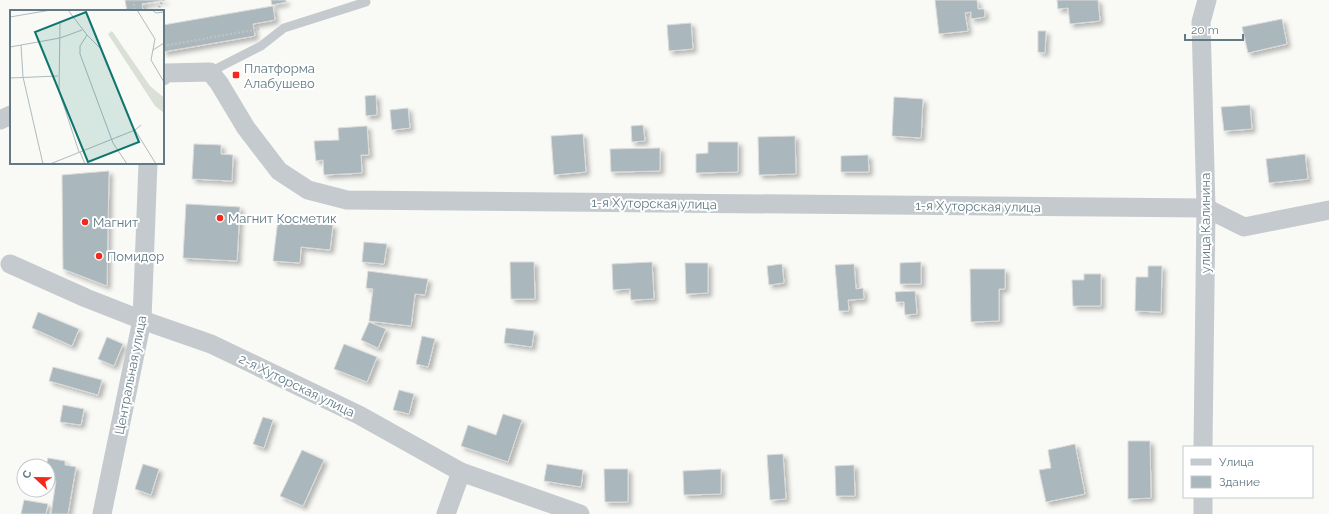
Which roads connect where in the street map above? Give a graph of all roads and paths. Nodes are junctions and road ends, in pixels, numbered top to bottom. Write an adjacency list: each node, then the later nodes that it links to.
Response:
1 (134, 0): 5 (path)
2 (162, 0): 6 (path)
3 (1207, 0): 14 (street, улица Калинина)
4 (366, 2): 9 (lane)
5 (135, 10)
6 (157, 10)
7 (254, 30): 8 (path)
8 (164, 46)
9 (210, 72): 10 (street); 14 (street, 1-я Хуторская улица)
10 (164, 74)
11 (10, 115): 12 (street)
12 (0, 120)
13 (148, 164): 17 (street, Центральная улица)
14 (1206, 208): 15 (street); 18 (street, улица Калинина)
15 (1329, 210)
16 (10, 264): 17 (street, 2-я Хуторская улица)
17 (142, 320): 19 (street, 2-я Хуторская улица); 21 (street, Центральная улица)
18 (1203, 446)
19 (461, 472): 22 (street); 23 (street, 2-я Хуторская улица)
20 (1203, 498): 24 (street)
21 (102, 514)
22 (446, 514)
23 (580, 514)
24 (1203, 514)

